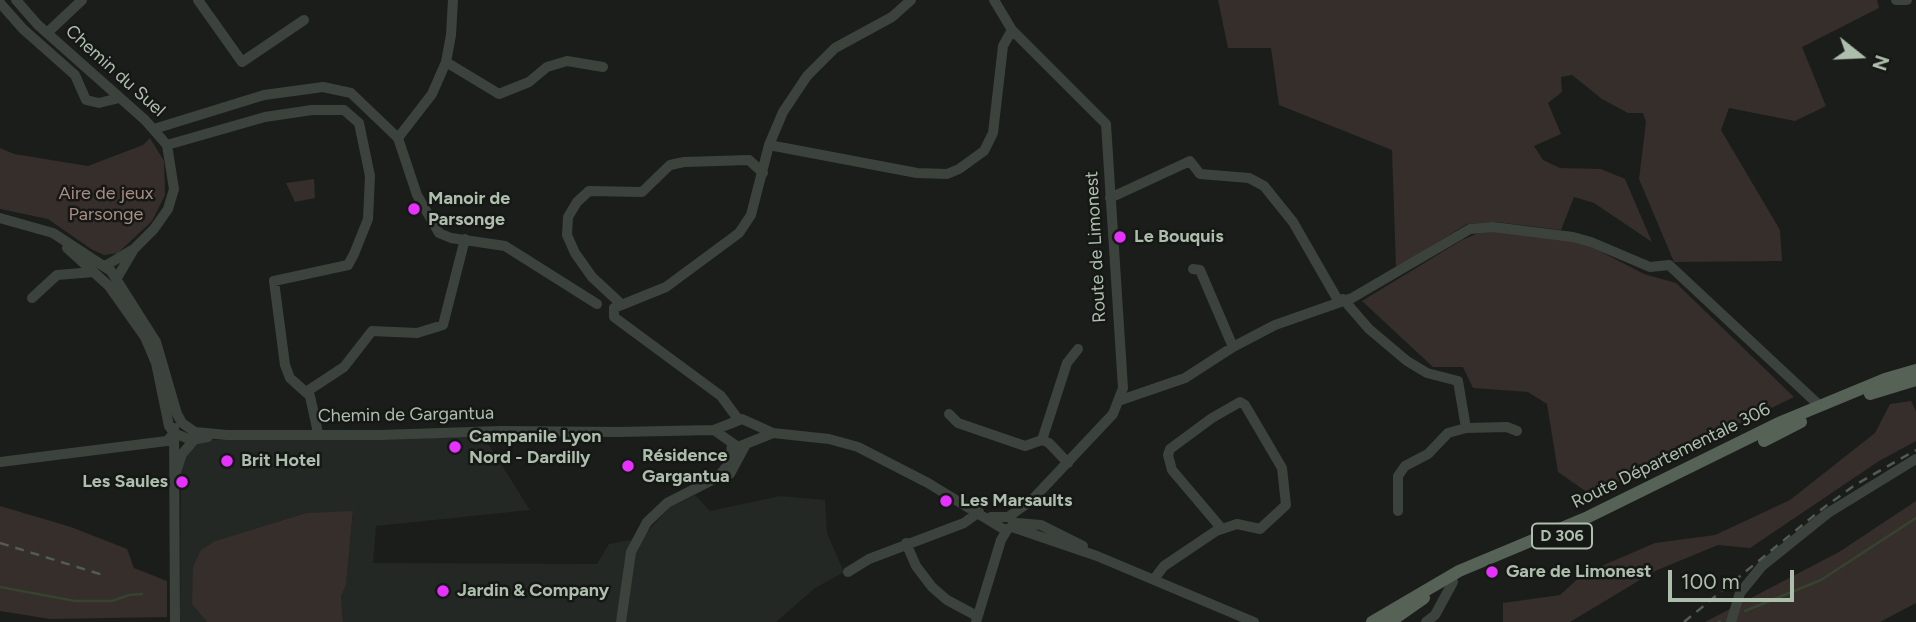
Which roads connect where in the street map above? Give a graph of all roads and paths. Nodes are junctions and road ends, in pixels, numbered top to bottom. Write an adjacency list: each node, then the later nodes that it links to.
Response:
1 (16, 0): 12 (street, Chemin du Suel)
2 (82, 0): 12 (street)
3 (198, 0): 10 (street)
4 (453, 0): 13 (street)
5 (911, 0): 19 (street)
6 (994, 0): 11 (street, Route de Limonest)
7 (1896, 0): 8 (street)
8 (1907, 0)
9 (0, 3): 15 (street)
10 (304, 20)
11 (1012, 30): 19 (street); 21 (street, Route de Limonest)
12 (47, 33): 15 (street, Chemin du Suel)
13 (446, 62): 14 (street); 17 (street)
14 (603, 66)
15 (119, 98): 16 (street, Chemin du Suel)
16 (154, 129): 17 (street); 18 (street, Chemin du Suel)
17 (398, 138): 23 (street)
18 (167, 145): 24 (street); 38 (street)
19 (769, 145): 20 (street)
20 (763, 173): 31 (street); 31 (street)
21 (1110, 198): 30 (street); 39 (street, Route de Limonest)
22 (0, 219): 25 (street); 27 (street)
23 (465, 239): 32 (street); 38 (street)
24 (134, 249): 25 (street); 28 (street)
25 (105, 266): 27 (street); 28 (street)
26 (1193, 269): 33 (street)
27 (98, 275): 28 (street); 29 (street); 48 (street)
28 (117, 278): 37 (street)
29 (32, 298)
30 (1341, 300): 33 (street); 40 (street); 45 (street)
31 (620, 303): 42 (street)
32 (597, 304)
33 (1233, 346): 39 (street)
34 (1078, 349): 53 (street)
35 (1916, 370): 40 (main road, Route Départementale 306 / D 306)
36 (1916, 380): 69 (main road, Route Départementale 306 / D 306)
37 (171, 386): 44 (street); 48 (street)
38 (306, 392): 49 (street)
39 (1121, 400): 58 (street)
40 (1820, 406): 74 (main road, Route Départementale 306 / D 306)
41 (949, 414): 53 (street)
42 (732, 423): 43 (street); 46 (street, Chemin de Gargantua); 54 (street)
43 (750, 423): 50 (street); 55 (street)
44 (188, 428): 48 (street); 51 (street, Chemin de Gargantua)
45 (1466, 428): 47 (street); 61 (street)
46 (714, 430): 49 (street, Chemin de Gargantua); 54 (street)
47 (1517, 431)
48 (174, 433): 52 (street); 57 (street); 59 (street)
49 (318, 433): 51 (street, Chemin de Gargantua)
50 (773, 433): 55 (street); 62 (street)
51 (218, 434): 52 (street)
52 (195, 439): 59 (street)
53 (1042, 440): 58 (street)
54 (729, 442): 55 (street); 60 (street)
55 (748, 444): 60 (street)
56 (1916, 459): 77 (street)
57 (0, 462)
58 (1068, 463): 63 (street)
59 (175, 476): 71 (street)
60 (692, 491): 72 (street)
61 (1398, 511)
62 (982, 514): 63 (street); 65 (street)
63 (1008, 525): 66 (street); 66 (street); 70 (street)
64 (1222, 529): 64 (street); 68 (street)
65 (906, 543): 67 (street); 70 (street)
66 (1097, 556): 68 (street)
67 (848, 572)
68 (1154, 579): 73 (street)
69 (1453, 582): 75 (main road, Route Départementale 306 / D 306); 76 (street)
70 (976, 619)
71 (175, 622)
72 (621, 622)
73 (1254, 622)
74 (1372, 622)
75 (1390, 622)
76 (1426, 622)
77 (1731, 622)

